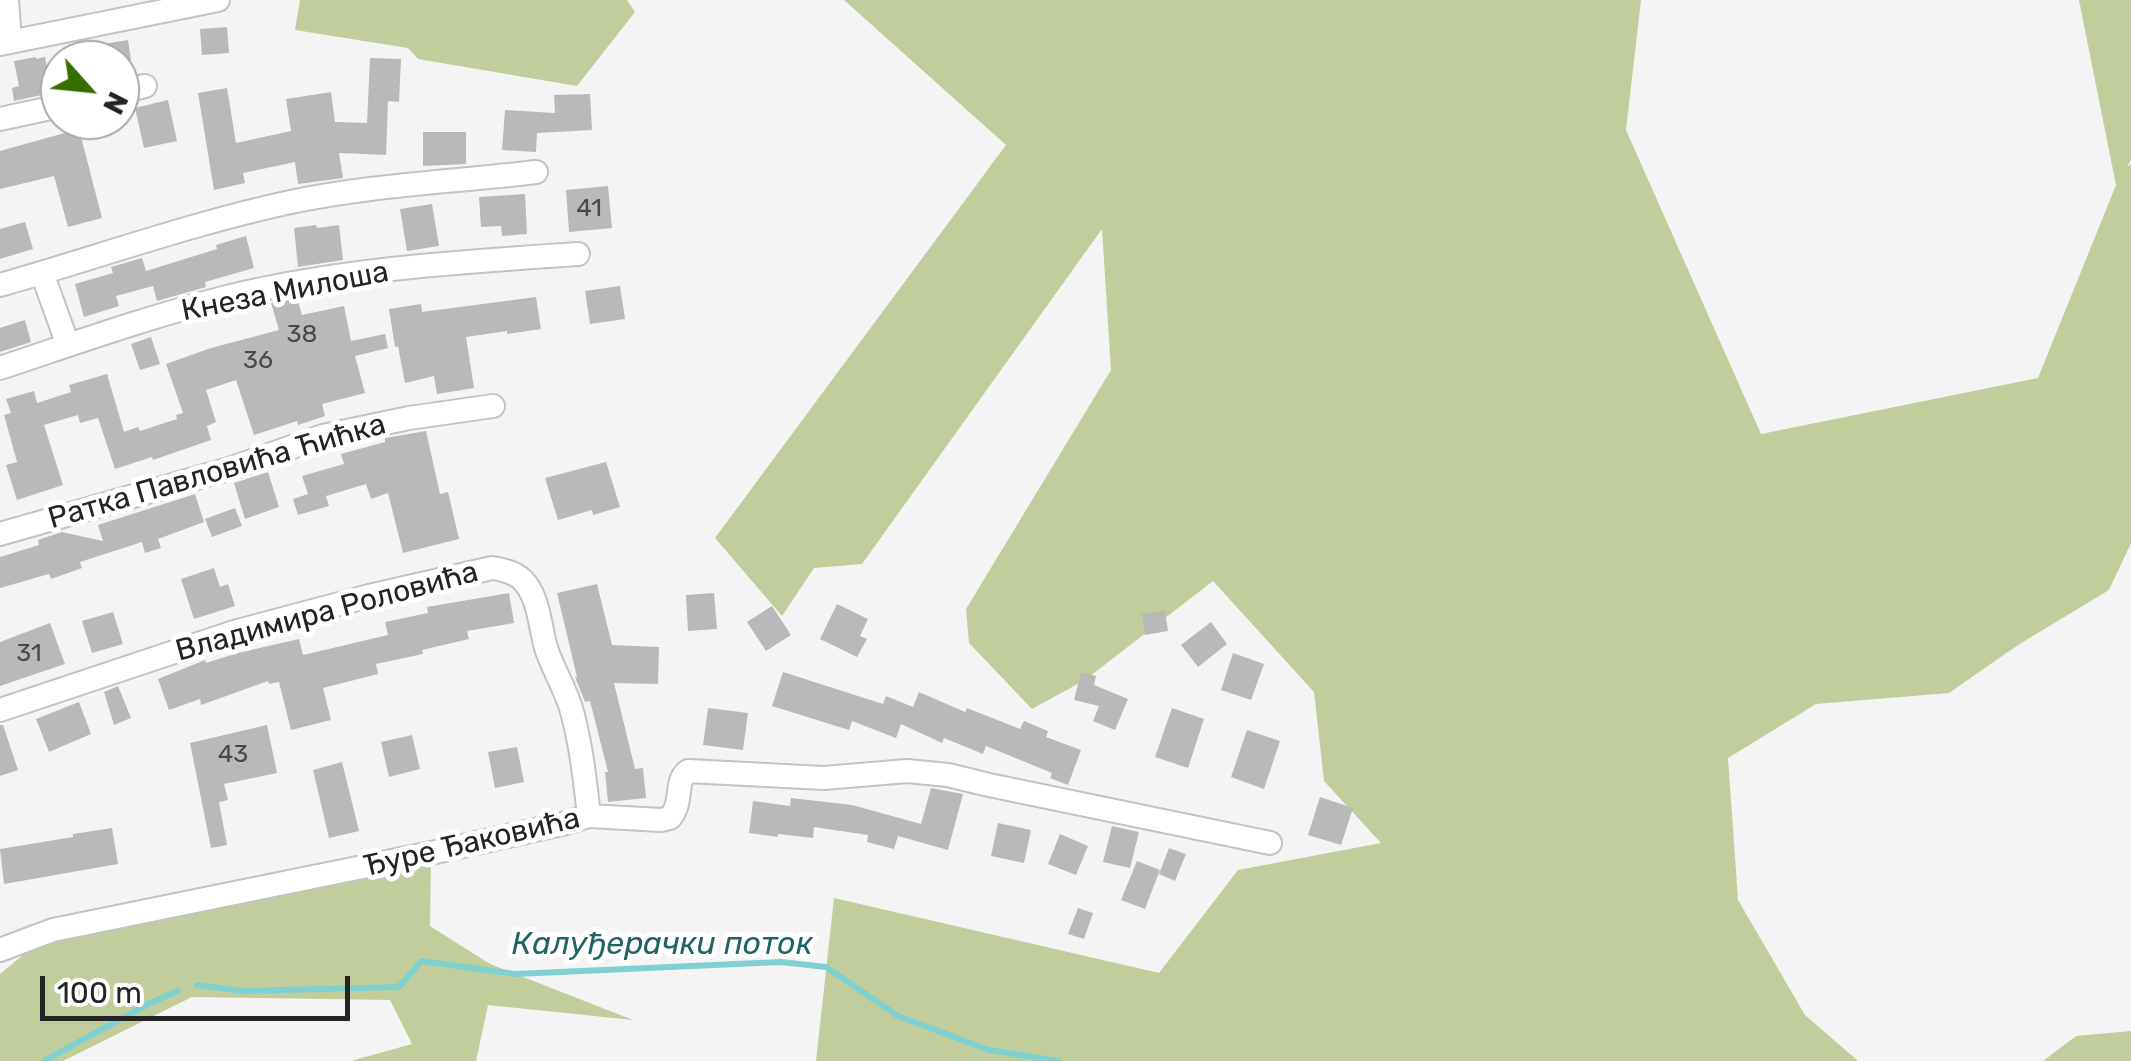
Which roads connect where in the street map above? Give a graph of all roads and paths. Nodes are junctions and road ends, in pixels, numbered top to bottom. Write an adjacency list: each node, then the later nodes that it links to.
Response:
1 (8, 0): 3 (street)
2 (218, 0): 3 (street)
3 (5, 43)
4 (145, 86): 5 (street)
5 (140, 87)
6 (40, 110): 7 (street)
7 (0, 119)
8 (536, 172): 10 (street)
9 (578, 254): 12 (street, Кнеза Милоша)
10 (42, 273): 11 (street); 12 (street)
11 (0, 285)
12 (68, 345): 13 (street, Кнеза Милоша)
13 (0, 368)
14 (494, 406): 15 (street, Ратка Павловића Ћићка)
15 (0, 534)
16 (0, 710): 17 (street, Владимира Роловића)
17 (588, 816): 18 (street, Ђуре Ђаковића); 19 (street, Ђуре Ђаковића)
18 (1270, 843)
19 (0, 950)

